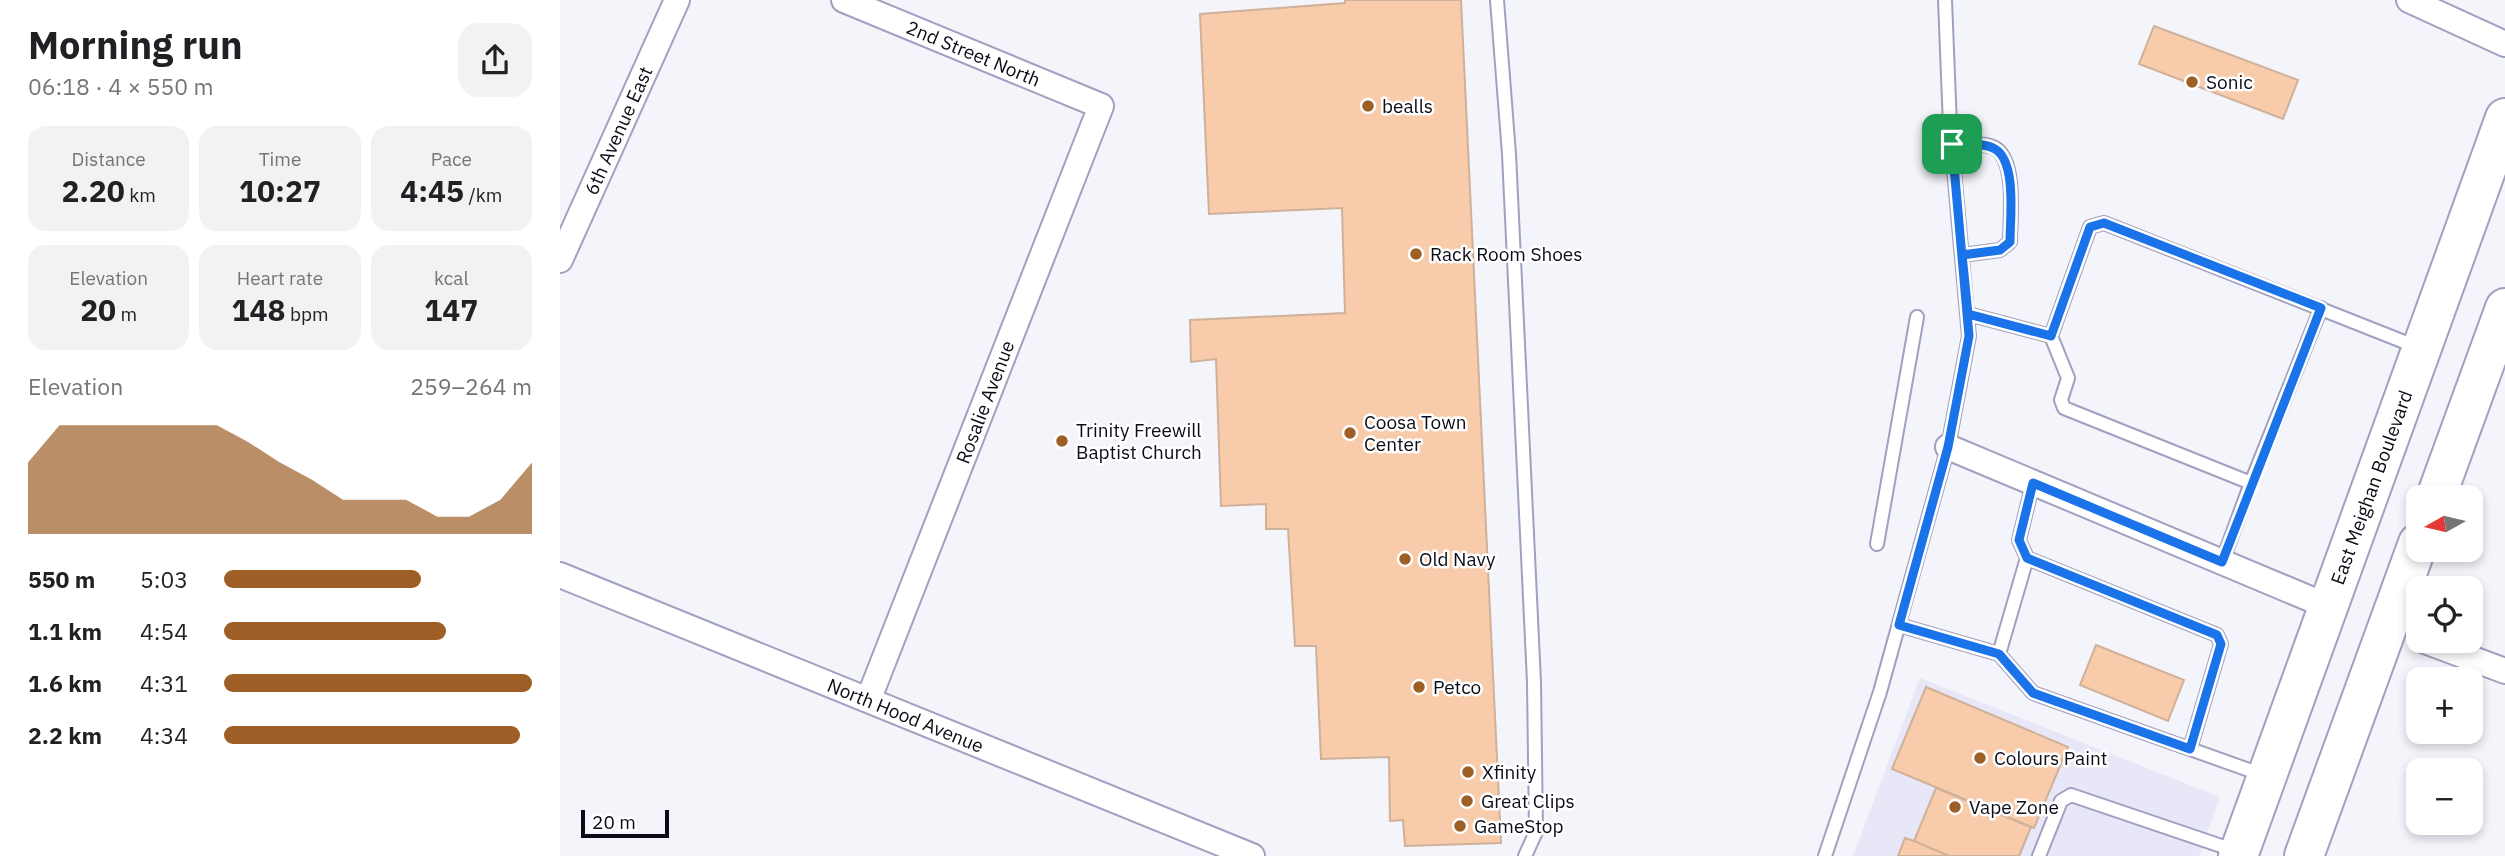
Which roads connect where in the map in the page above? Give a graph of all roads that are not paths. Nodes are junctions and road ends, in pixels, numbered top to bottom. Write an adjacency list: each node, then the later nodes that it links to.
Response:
1 (677, 0): 11 (street, 6th Avenue East)
2 (845, 0): 7 (street, 2nd Street North)
3 (1497, 0): 37 (lane)
4 (1945, 0): 9 (lane)
5 (2409, 0): 6 (street)
6 (2505, 44)
7 (1101, 106): 32 (street, Rosalie Avenue)
8 (2505, 118): 17 (highway, East Meighan Boulevard)
9 (1952, 144): 10 (lane); 10 (lane)
10 (1962, 255): 14 (lane)
11 (560, 260)
12 (2321, 308): 16 (lane); 17 (lane); 20 (lane)
13 (2505, 309): 21 (highway)
14 (1968, 314): 16 (lane); 18 (lane)
15 (1917, 317): 22 (lane)
16 (2051, 336): 20 (lane)
17 (2421, 349): 26 (highway, East Meighan Boulevard)
18 (1948, 447): 19 (street); 27 (lane)
19 (2033, 483): 23 (lane); 24 (street)
20 (2251, 483): 24 (lane)
21 (2439, 485)
22 (1877, 544)
23 (2027, 558): 30 (lane); 33 (lane)
24 (2222, 562): 26 (street)
25 (560, 575): 32 (street, North Hood Avenue)
26 (2327, 606): 34 (highway, East Meighan Boulevard)
27 (1899, 625): 30 (lane); 38 (lane)
28 (2406, 642): 40 (highway)
29 (2456, 653): 31 (street)
30 (1999, 654): 33 (lane)
31 (2505, 671)
32 (869, 698): 36 (street, North Hood Avenue)
33 (2190, 749): 34 (lane)
34 (2266, 776): 35 (highway, East Meighan Boulevard)
35 (2239, 854): 39 (lane)
36 (1252, 856)
37 (1525, 856)
38 (1825, 856)
39 (2039, 856)
40 (2304, 856)

